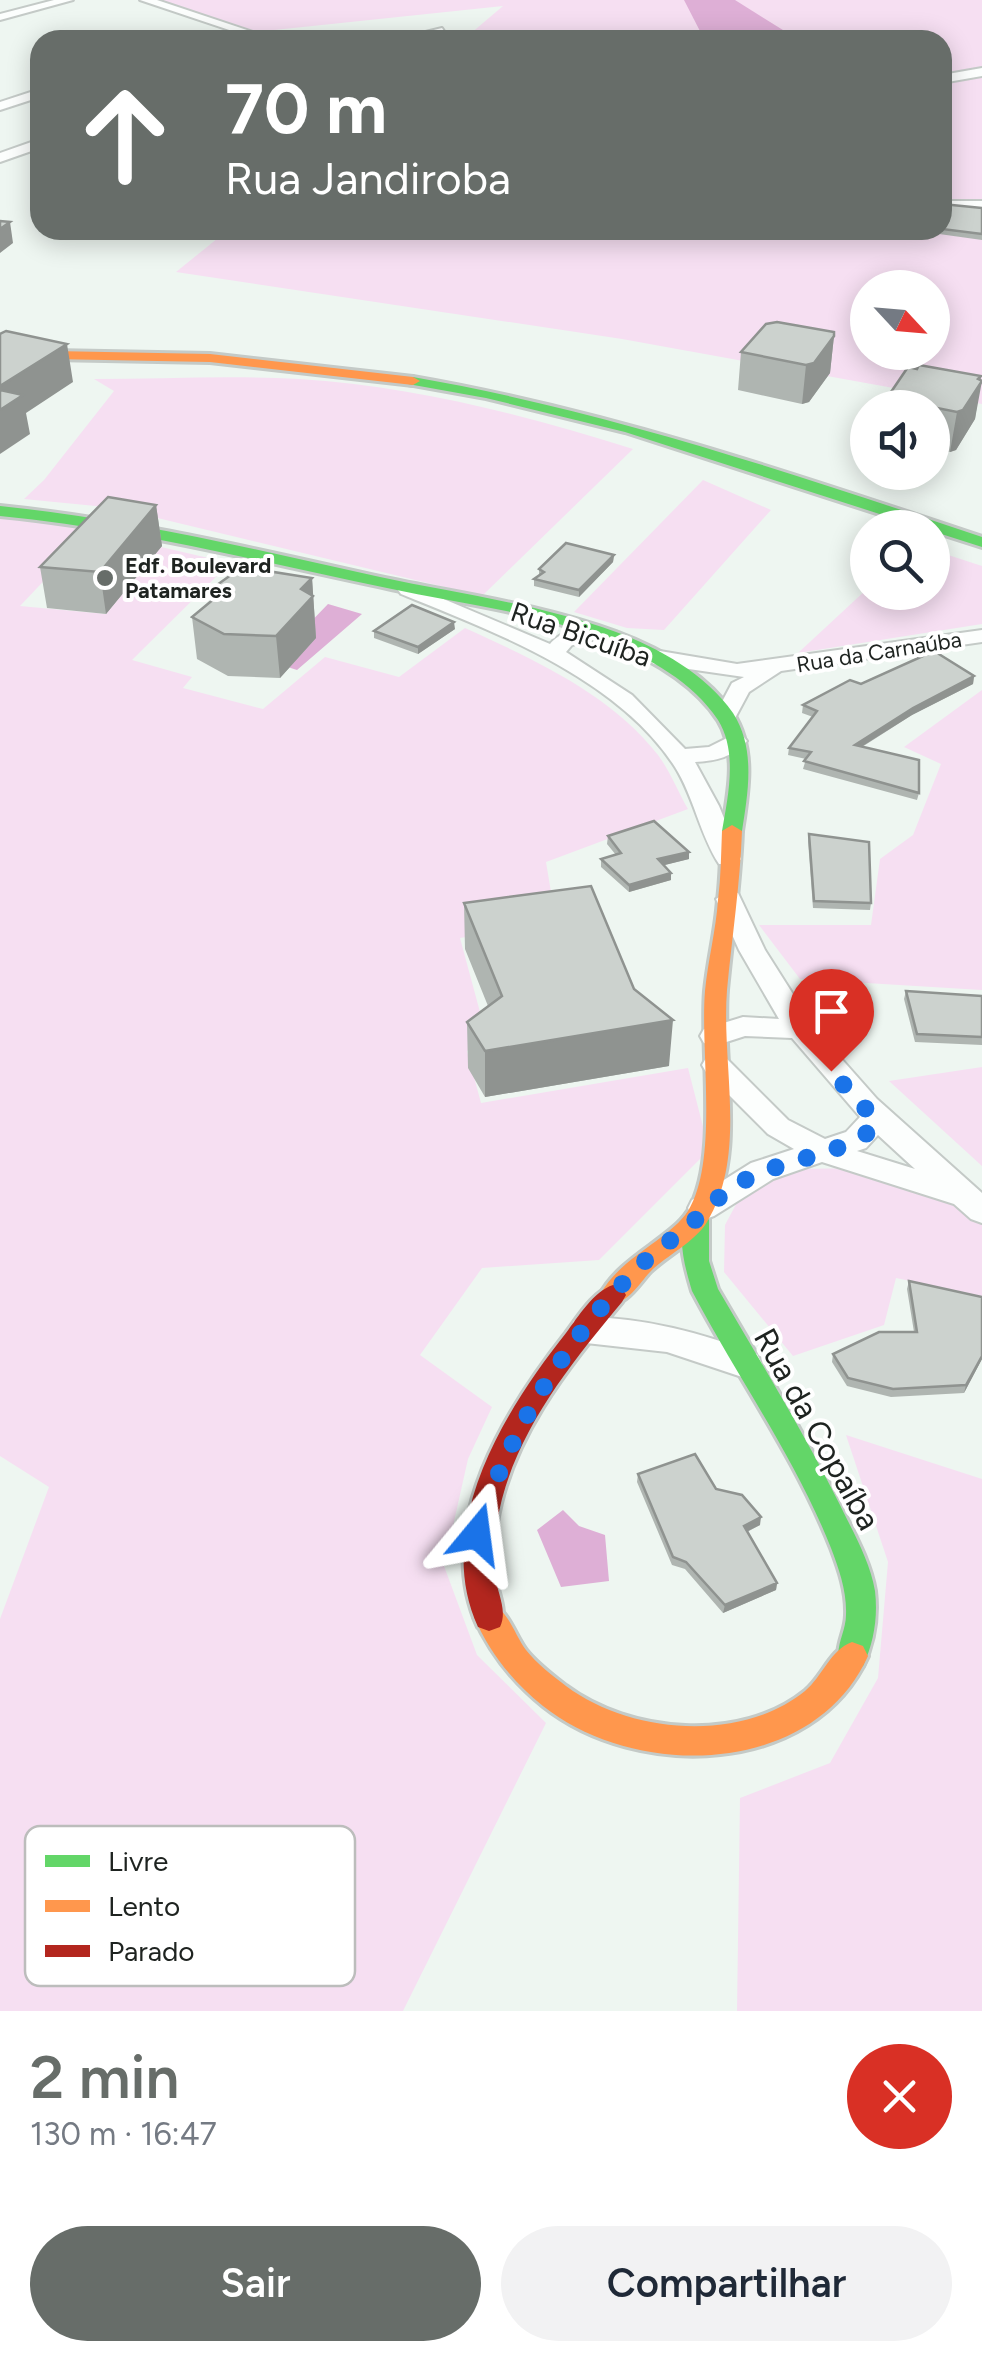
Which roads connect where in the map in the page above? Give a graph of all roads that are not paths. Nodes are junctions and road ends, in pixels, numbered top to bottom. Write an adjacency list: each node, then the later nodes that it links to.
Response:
1 (66, 0): 3 (street)
2 (146, 0): 4 (street)
3 (0, 17)
4 (238, 30)
5 (982, 72): 6 (street)
6 (952, 77)
7 (30, 96): 8 (street)
8 (0, 106)
9 (30, 147): 10 (street)
10 (0, 158)
11 (952, 205): 12 (street)
12 (982, 205)
13 (37, 331): 14 (main road)
14 (0, 332)
15 (136, 333): 18 (main road)
16 (0, 354): 19 (main road)
17 (0, 512): 20 (main road, Rua Bicuíba)
18 (982, 518)
19 (982, 542)
20 (392, 584): 21 (main road, Rua Bicuíba); 23 (street, Rua Bicuíba)
21 (594, 632): 23 (street); 24 (main road, Rua Bicuíba)
22 (982, 636): 25 (street, Rua da Carnaúba)
23 (552, 656): 28 (street, Rua Bicuíba)
24 (654, 657): 25 (street, Rua da Carnaúba); 26 (main road, Rua Bicuíba)
25 (776, 668): 26 (street, Rua da Carnaúba)
26 (726, 715): 27 (main road, Rua Bicuíba)
27 (735, 741): 28 (street); 29 (main road, Rua Bicuíba)
28 (679, 756): 29 (street, Rua Bicuíba)
29 (728, 860): 30 (main road, Rua Bicuíba)
30 (729, 898): 31 (street, Rua Bicuíba); 32 (main road, Rua Bicuíba)
31 (798, 1028): 32 (street); 33 (street, Rua Bicuíba)
32 (715, 1050): 34 (street); 36 (main road, Rua Bicuíba)
33 (876, 1120): 34 (street); 35 (street, Rua Bicuíba)
34 (822, 1151): 35 (street); 36 (street)
35 (974, 1204)
36 (700, 1214): 37 (main road, Rua da Copaíba); 38 (main road, Rua da Copaíba)
37 (586, 1330): 38 (street); 38 (main road, Rua da Copaíba)
38 (745, 1364)

